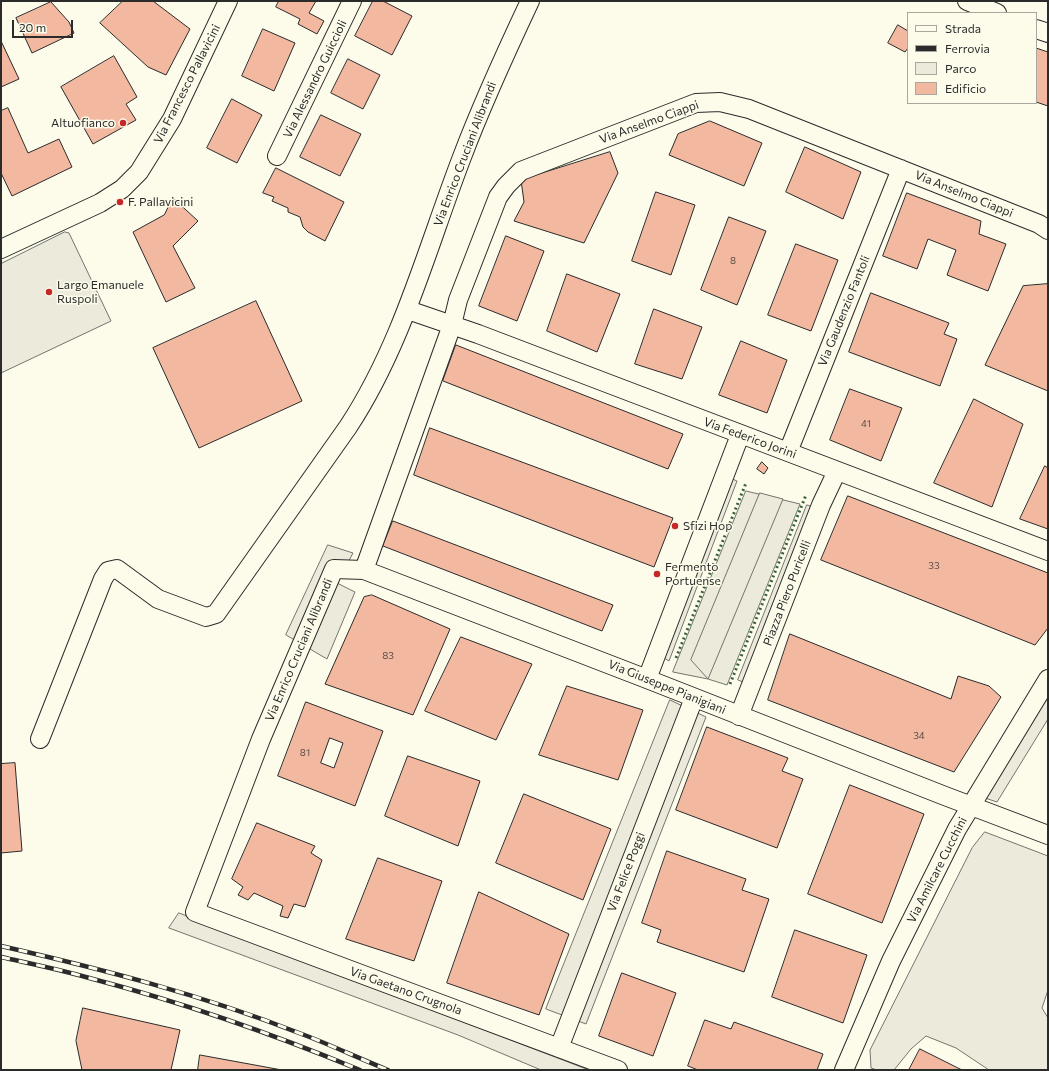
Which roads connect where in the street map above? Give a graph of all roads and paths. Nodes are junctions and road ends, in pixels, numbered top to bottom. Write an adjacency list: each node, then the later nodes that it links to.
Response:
1 (228, 1): 9 (street, Via Francesco Pallavicini)
2 (352, 1): 6 (street, Via Alessandro Guiccioli)
3 (530, 1): 10 (street, Via Enrico Cruciani Alibrandi)
4 (967, 1): 5 (street)
5 (994, 12)
6 (278, 156)
7 (900, 169): 8 (street, Via Anselmo Ciappi); 11 (street, Via Anselmo Ciappi); 13 (street, Via Gaudenzio Fantoli)
8 (1048, 230)
9 (1, 248)
10 (408, 310): 11 (street); 21 (street, Via Enrico Cruciani Alibrandi)
11 (452, 325): 12 (street, Via Federico Jorini); 16 (street)
12 (740, 435): 13 (street, Via Federico Jorini); 17 (street)
13 (788, 452): 14 (street, Via Federico Jorini)
14 (837, 471): 15 (street, Via Federico Jorini); 20 (street, Piazza Piero Puricelli)
15 (1048, 551)
16 (364, 570): 17 (street, Via Giuseppe Pianigiani); 24 (street, Via Enrico Cruciani Alibrandi)
17 (647, 679): 19 (street, Via Giuseppe Pianigiani)
18 (1048, 679): 22 (street, Via Amilcare Cucchini)
19 (694, 698): 20 (street, Via Giuseppe Pianigiani); 25 (street, Via Felice Poggi)
20 (739, 716): 22 (street, Via Giuseppe Pianigiani)
21 (40, 739)
22 (970, 806): 23 (street, Via Giuseppe Pianigiani); 27 (street, Via Amilcare Cucchini)
23 (1048, 835)
24 (195, 912): 25 (street, Via Gaetano Crugnola)
25 (559, 1048): 26 (street, Via Gaetano Crugnola)
26 (618, 1070)
27 (844, 1070)

